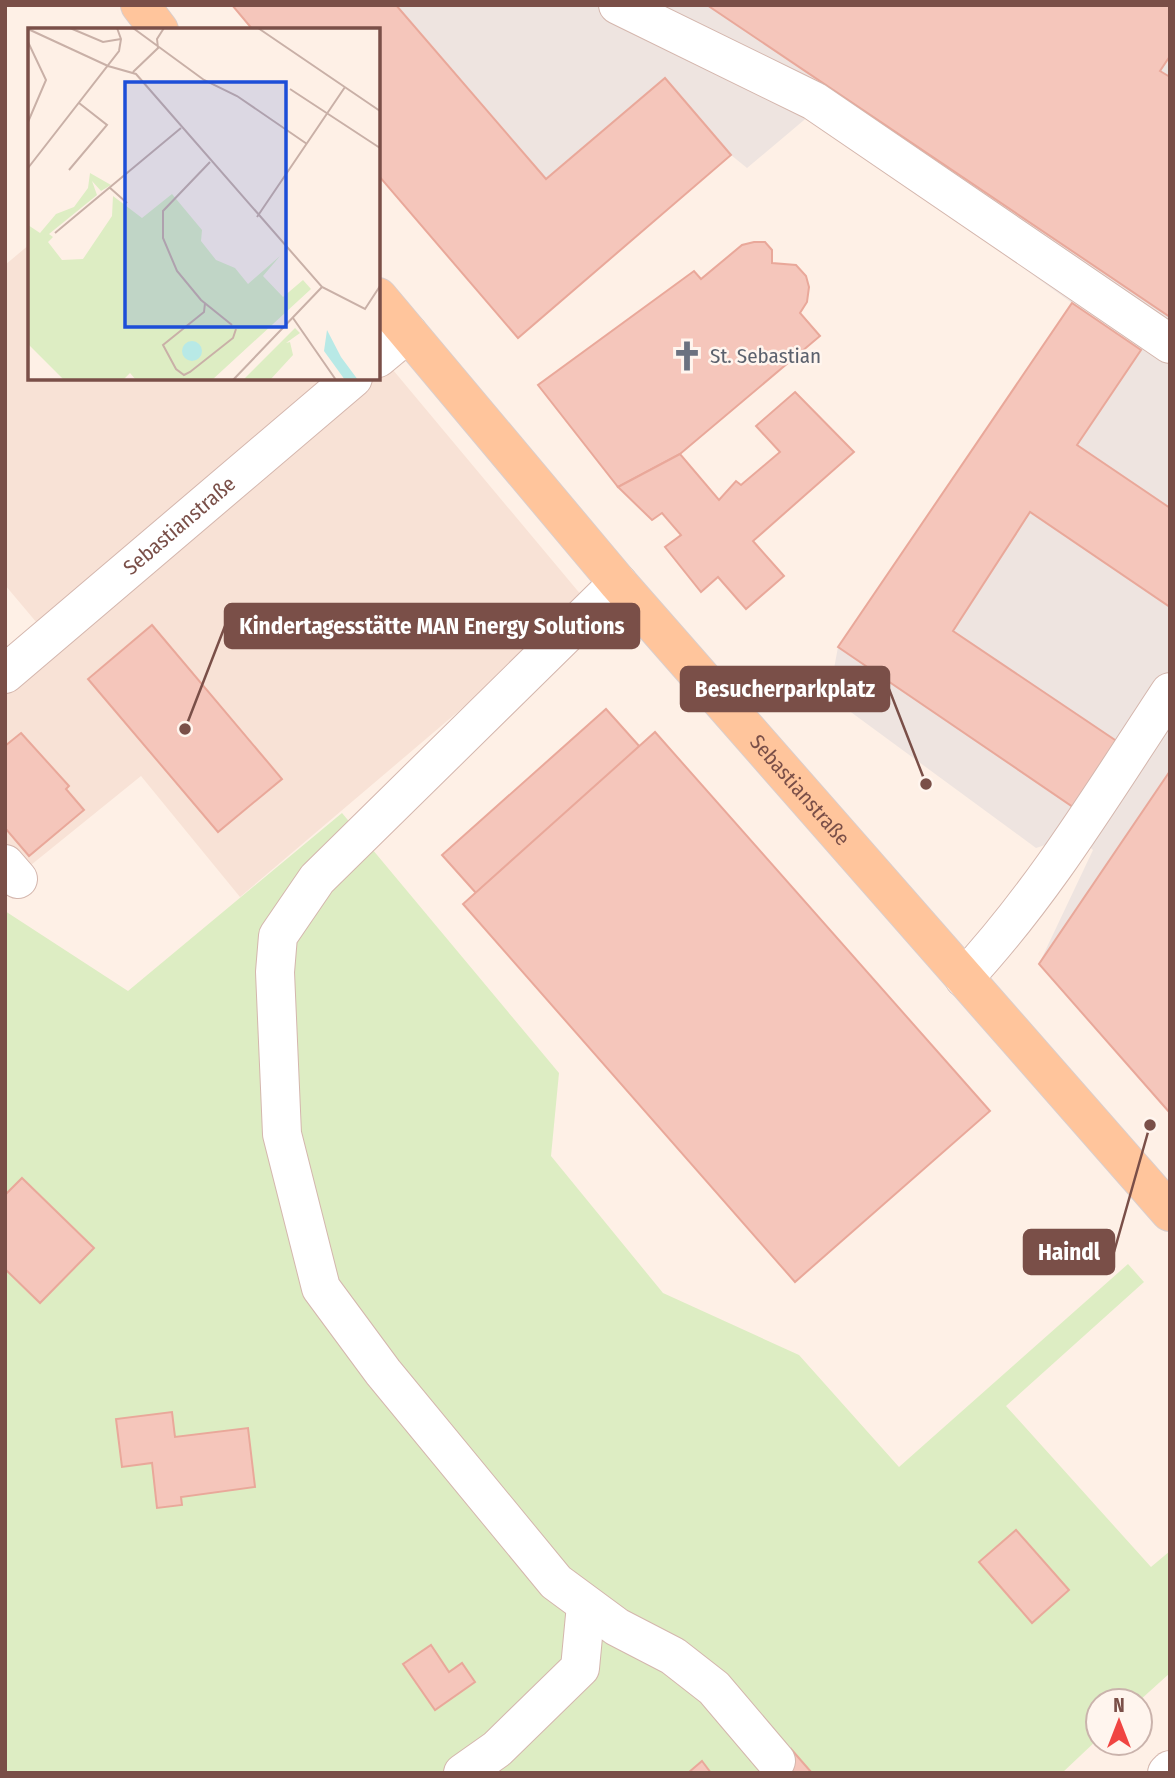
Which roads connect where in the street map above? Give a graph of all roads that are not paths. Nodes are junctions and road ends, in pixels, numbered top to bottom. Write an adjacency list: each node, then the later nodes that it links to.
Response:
1 (140, 5): 3 (main road)
2 (618, 5): 6 (street)
3 (157, 28)
4 (380, 299): 5 (main road, Sebastianstraße)
5 (408, 333): 7 (street); 9 (main road, Sebastianstraße)
6 (1170, 344)
7 (380, 356)
8 (351, 380): 10 (street, Sebastianstraße)
9 (618, 583): 12 (main road, Sebastianstraße); 14 (street)
10 (5, 674)
11 (1170, 692): 12 (street)
12 (964, 978): 13 (main road, Sebastianstraße)
13 (1170, 1212)
14 (586, 1605): 15 (street); 16 (street)
15 (776, 1761)
16 (463, 1773)

